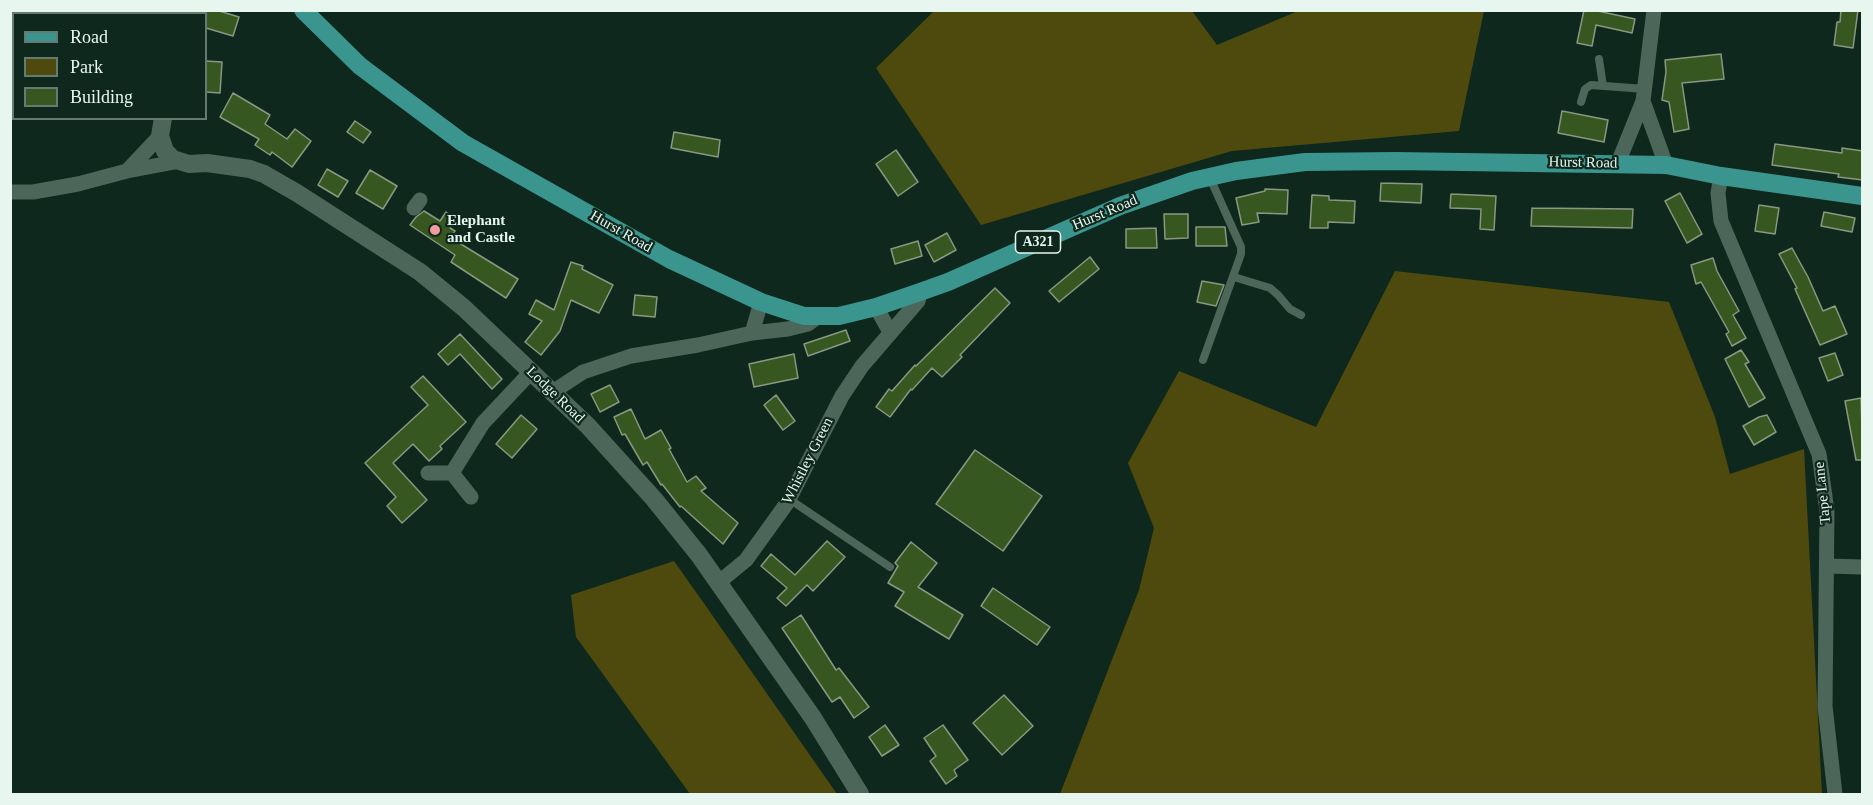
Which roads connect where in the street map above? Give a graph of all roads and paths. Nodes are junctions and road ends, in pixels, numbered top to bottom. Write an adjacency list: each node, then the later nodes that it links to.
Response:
1 (303, 10): 18 (main road, Hurst Road / A321)
2 (1654, 10): 5 (street)
3 (1599, 59): 4 (lane)
4 (1603, 86): 5 (lane); 6 (lane)
5 (1644, 95): 9 (street); 10 (street)
6 (1581, 102)
7 (161, 127): 8 (main road); 11 (street)
8 (180, 161): 11 (street); 25 (main road, Lodge Road)
9 (1618, 163): 10 (main road, Hurst Road / A321); 13 (main road, Hurst Road / A321)
10 (1666, 165): 12 (main road, Hurst Road / A321)
11 (127, 171): 14 (street)
12 (1721, 176): 15 (main road, Hurst Road / A321); 31 (street, Tape Lane)
13 (1209, 177): 16 (lane); 17 (main road, Hurst Road / A321)
14 (10, 192)
15 (1863, 196)
16 (1234, 277): 20 (lane); 24 (lane)
17 (920, 292): 19 (main road, Hurst Road / A321); 22 (street, Whistley Green)
18 (761, 302): 21 (main road, Hurst Road / A321); 23 (street)
19 (876, 307): 21 (main road, Hurst Road / A321); 22 (street)
20 (1301, 315)
21 (819, 316): 23 (street)
22 (890, 332): 30 (street, Whistley Green)
23 (752, 333): 26 (street)
24 (1203, 360)
25 (531, 372): 26 (main road, Lodge Road); 28 (street)
26 (551, 393): 34 (main road, Lodge Road)
27 (428, 473): 28 (street)
28 (452, 473): 29 (street)
29 (471, 497)
30 (789, 499): 32 (lane); 34 (street, Whistley Green)
31 (1827, 566): 33 (street); 36 (street, Tape Lane)
32 (890, 567)
33 (1863, 567)
34 (718, 583): 35 (main road, Lodge Road)
35 (860, 795)
36 (1835, 795)

